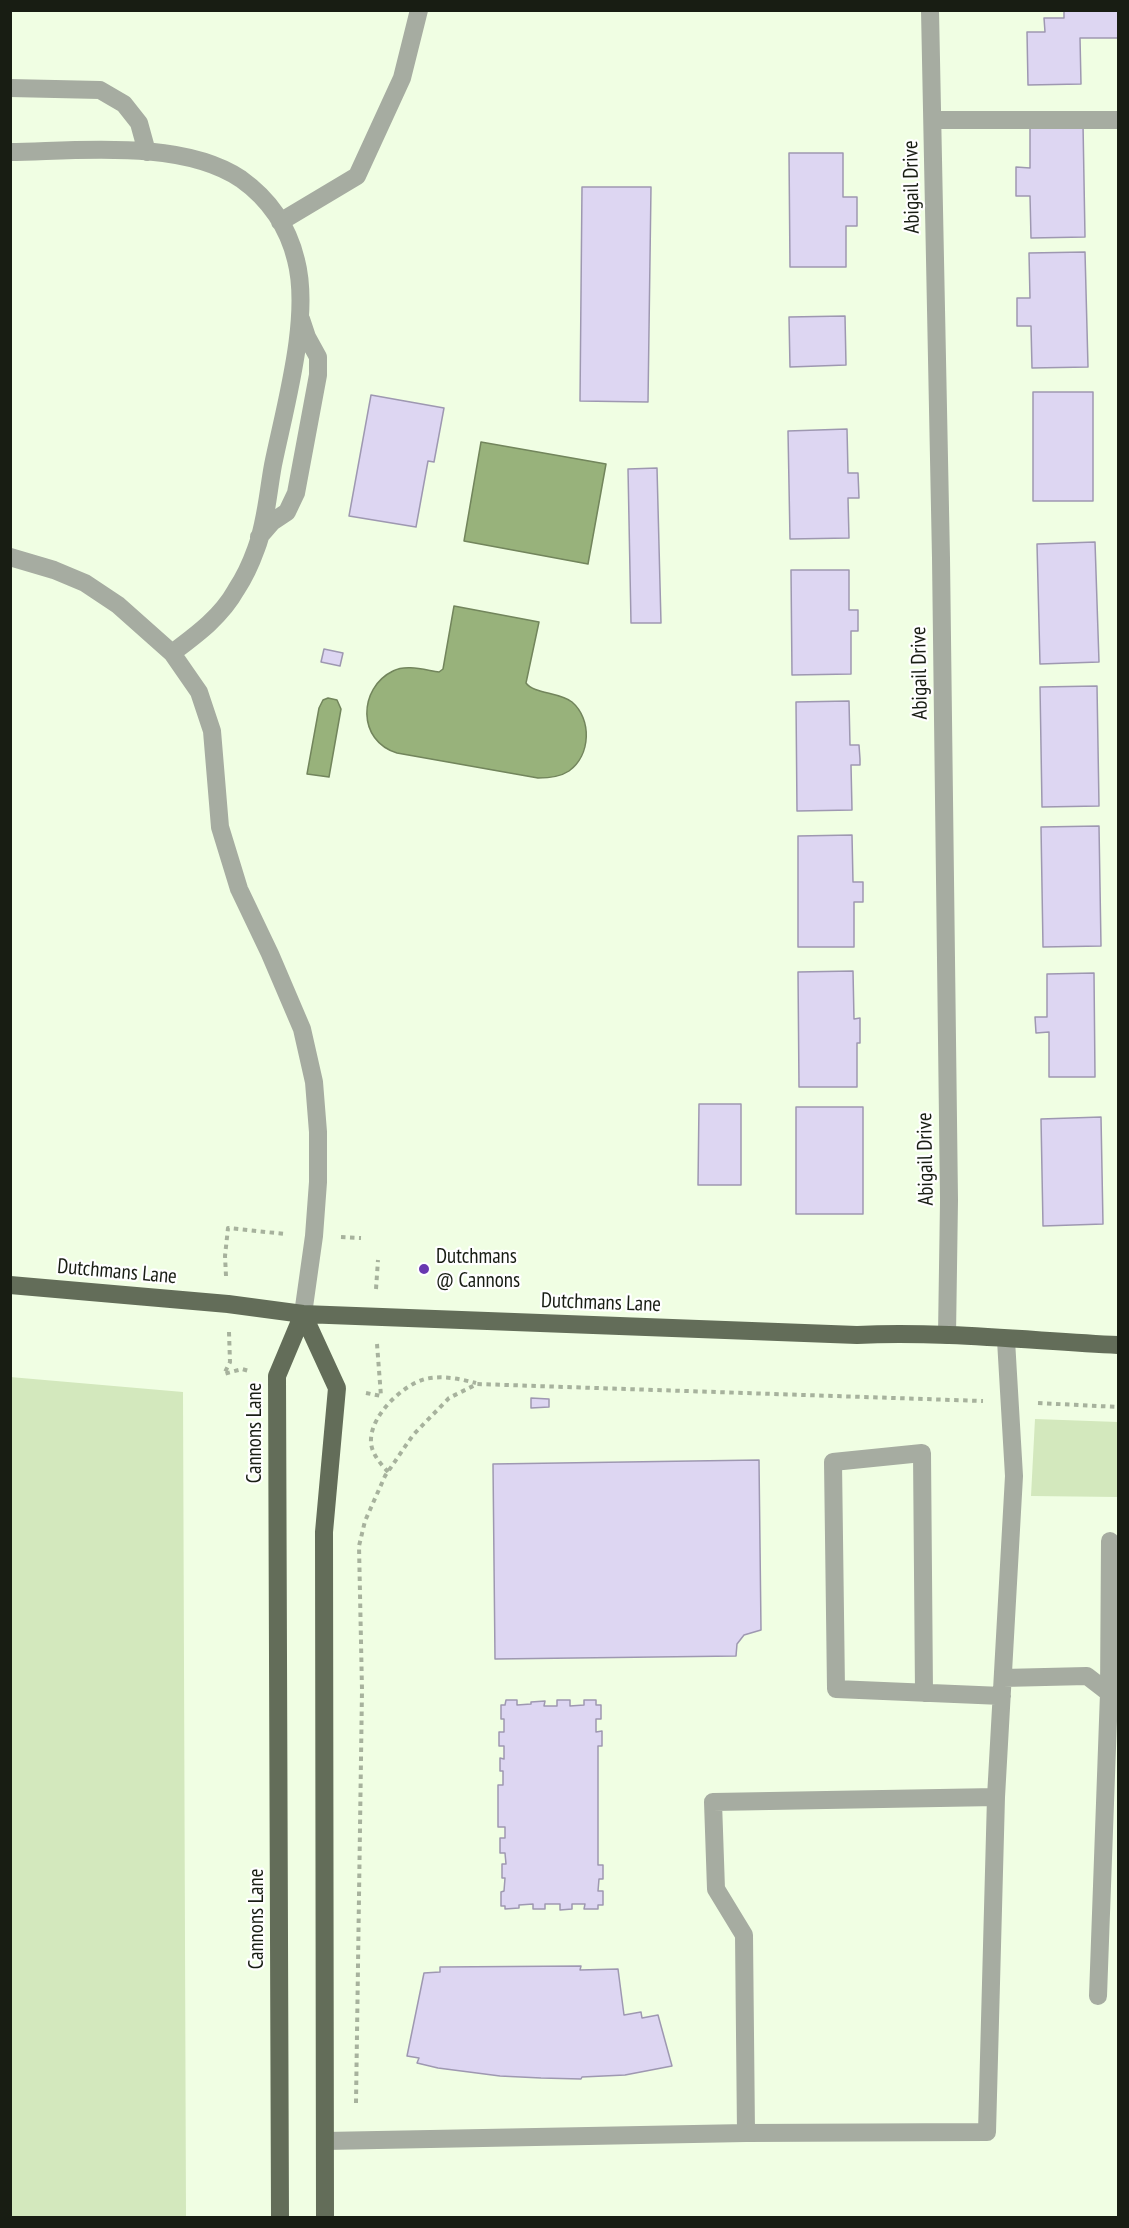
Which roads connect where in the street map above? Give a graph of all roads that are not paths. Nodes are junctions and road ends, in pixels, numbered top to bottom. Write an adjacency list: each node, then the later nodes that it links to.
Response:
1 (419, 10): 8 (street)
2 (930, 10): 4 (street, Abigail Drive)
3 (10, 88): 7 (street)
4 (933, 120): 5 (street); 15 (street, Abigail Drive)
5 (1119, 120)
6 (10, 152): 7 (street)
7 (147, 152): 8 (street)
8 (280, 222): 9 (street)
9 (299, 315): 10 (street); 10 (street)
10 (259, 537): 12 (street)
11 (10, 557): 12 (street)
12 (172, 653): 14 (street)
13 (10, 1286): 14 (main road, Dutchmans Lane)
14 (303, 1314): 15 (main road, Dutchmans Lane); 25 (main road); 26 (main road, Cannons Lane)
15 (947, 1335): 16 (main road, Dutchmans Lane)
16 (1006, 1340): 17 (main road, Dutchmans Lane); 19 (street)
17 (1119, 1345)
18 (1110, 1541): 21 (street)
19 (1002, 1687): 20 (street); 21 (street); 22 (street)
20 (924, 1693): 20 (street)
21 (1108, 1693): 23 (street)
22 (996, 1797): 24 (street); 24 (street)
23 (1098, 1996)
24 (746, 2133): 25 (street)
25 (325, 2141): 27 (main road)
26 (280, 2217)
27 (325, 2217)

